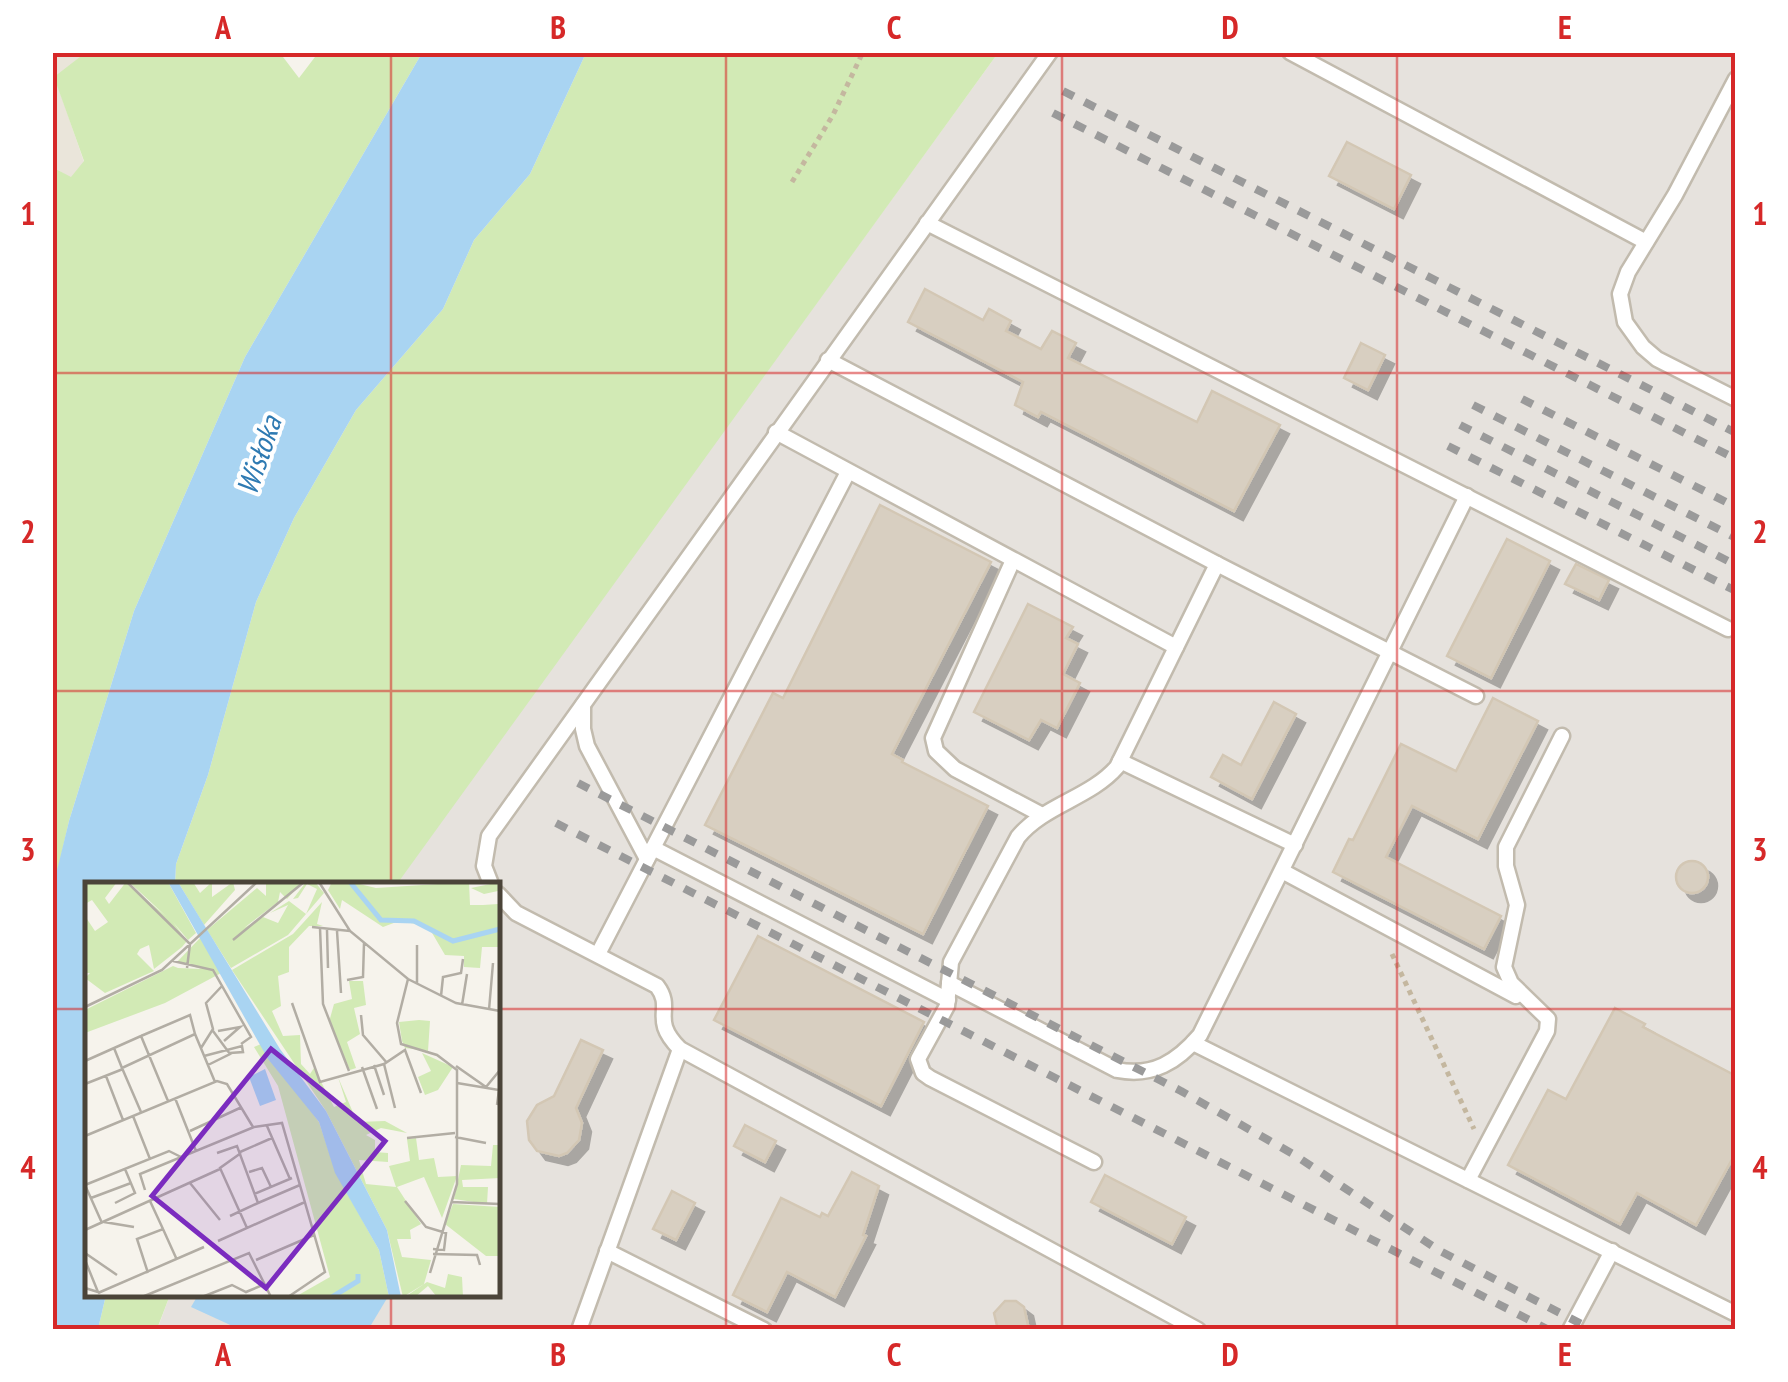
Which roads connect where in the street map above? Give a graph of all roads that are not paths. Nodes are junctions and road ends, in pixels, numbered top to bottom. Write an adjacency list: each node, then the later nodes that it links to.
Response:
1 (1050, 52): 4 (lane)
2 (1290, 52): 5 (lane)
3 (1736, 79): 5 (lane)
4 (928, 223): 6 (lane); 10 (lane)
5 (1646, 242): 7 (lane)
6 (828, 360): 8 (lane); 12 (lane)
7 (1736, 400)
8 (776, 432): 9 (lane); 17 (lane)
9 (848, 472): 11 (lane); 22 (lane)
10 (1466, 496): 13 (lane); 15 (lane)
11 (1013, 560): 14 (lane); 20 (lane)
12 (1217, 564): 14 (lane); 15 (lane)
13 (1728, 629)
14 (1176, 648): 19 (lane)
15 (1390, 652): 16 (lane); 21 (lane)
16 (1476, 696)
17 (583, 704): 22 (lane); 24 (lane)
18 (1562, 736): 29 (lane)
19 (1120, 761): 20 (lane); 21 (lane)
20 (1042, 815): 27 (lane)
21 (1294, 845): 23 (lane)
22 (650, 854): 26 (lane); 28 (lane)
23 (1282, 871): 29 (lane); 30 (lane)
24 (491, 882)
25 (500, 896): 26 (lane)
26 (598, 954): 31 (lane)
27 (948, 984): 28 (lane); 30 (lane)
28 (948, 1000): 32 (lane)
29 (1539, 1008): 33 (lane)
30 (1193, 1043): 33 (lane)
31 (680, 1049): 34 (lane); 39 (lane)
32 (1094, 1162)
33 (1468, 1180): 35 (lane)
34 (608, 1251): 37 (lane); 38 (lane)
35 (1612, 1251): 36 (lane); 40 (lane)
36 (1736, 1314)
37 (579, 1330)
38 (764, 1330)
39 (1198, 1330)
40 (1570, 1330)

